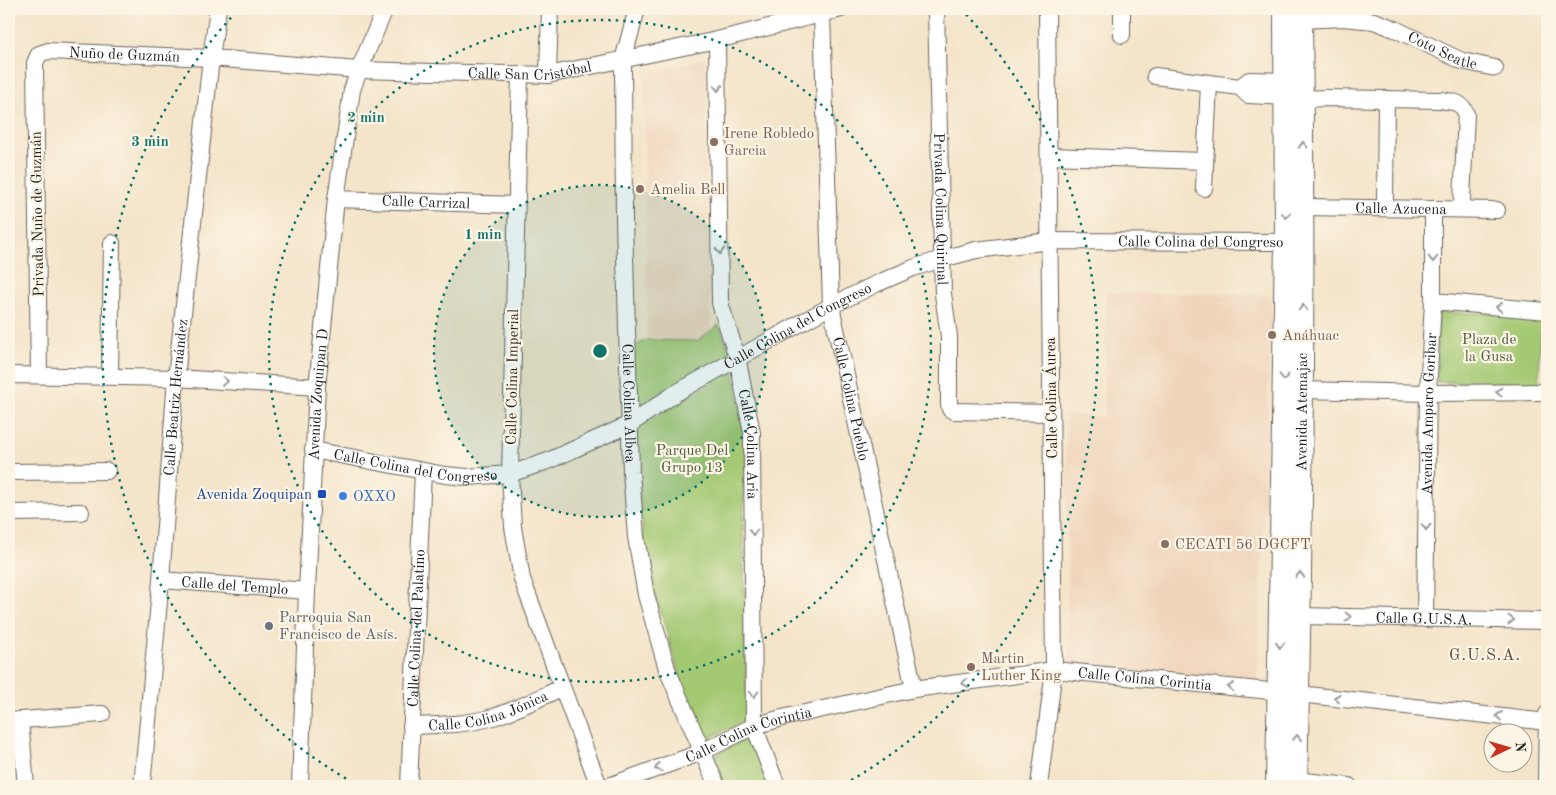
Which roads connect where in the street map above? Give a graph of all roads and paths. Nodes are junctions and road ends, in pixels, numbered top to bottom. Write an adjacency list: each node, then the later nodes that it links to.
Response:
1 (218, 9): 14 (street, Calle Beatriz Hernández)
2 (386, 9): 17 (street, Avenida Zoquipan D)
3 (550, 9): 19 (street)
4 (637, 9): 15 (street, Calle Colina Albea)
5 (841, 9): 10 (street, Calle San Cristóbal)
6 (936, 9): 37 (street, Privada Colina Quirinal)
7 (1047, 9): 24 (street, Calle Colina Áurea)
8 (1122, 9): 11 (street)
9 (1296, 12): 16 (street, Coto Seatle); 22 (main road, Avenida Atemajac)
10 (822, 13): 12 (street, Calle San Cristóbal); 39 (street, Calle Colina Pueblo)
11 (1122, 35)
12 (717, 40): 15 (street, Calle San Cristóbal); 41 (street, Calle Colina Aria, one-way to 41)
13 (39, 54): 14 (street, Nuño de Guzmán); 43 (street, Privada Nuño de Guzmán)
14 (210, 58): 17 (street, Calle San Cristóbal); 45 (street, Calle Beatriz Hernández)
15 (623, 60): 19 (street, Calle San Cristóbal); 51 (street, Calle Colina Albea)
16 (1495, 68)
17 (359, 70): 18 (street, Calle San Cristóbal); 27 (street, Avenida Zoquipan D)
18 (520, 74): 19 (street, Calle San Cristóbal); 30 (street, Calle Colina Imperial)
19 (548, 76)
20 (1155, 76): 21 (street)
21 (1209, 83): 22 (street); 25 (street)
22 (1291, 92): 23 (street); 31 (main road, Avenida Atemajac, one-way to 22); 36 (main road, Avenida Atemajac, one-way to 36)
23 (1386, 99): 28 (street); 29 (street)
24 (1049, 156): 25 (street); 34 (street, Calle Colina Áurea)
25 (1205, 162): 26 (street)
26 (1204, 188)
27 (336, 199): 30 (street, Calle Carrizal); 46 (street, Avenida Zoquipan D)
28 (1385, 200)
29 (1462, 200)
30 (516, 205): 56 (street, Calle Colina Imperial)
31 (1304, 207): 32 (street, Calle Azucena); 36 (main road, Avenida Atemajac)
32 (1434, 210): 33 (street, Calle Azucena); 38 (street, Avenida Amparo Goribar, one-way to 38)
33 (1497, 210)
34 (1050, 241): 36 (street, Calle Colina del Congreso); 37 (street, Calle Colina del Congreso); 50 (street, Calle Colina Áurea)
35 (112, 242): 44 (street)
36 (1295, 242): 47 (main road, Avenida Atemajac, one-way to 36); 67 (main road, Avenida Atemajac, one-way to 67)
37 (942, 259): 39 (street, Calle Colina del Congreso); 50 (street, Privada Colina Quirinal)
38 (1433, 301): 40 (street, one-way to 38); 49 (street, Avenida Amparo Goribar)
39 (831, 306): 41 (street, Calle Colina del Congreso); 66 (street, Calle Colina Pueblo)
40 (1547, 311)
41 (737, 357): 51 (street, Calle Colina del Congreso); 73 (street, Calle Colina Aria, one-way to 73)
42 (9, 375): 43 (street)
43 (39, 375): 44 (street)
44 (110, 376): 45 (street)
45 (176, 378): 46 (street, one-way to 46); 59 (street, Calle Beatriz Hernández)
46 (317, 386): 52 (street, Avenida Zoquipan D)
47 (1302, 390): 49 (street); 61 (main road, Avenida Atemajac, one-way to 47)
48 (1547, 392): 49 (street, one-way to 49)
49 (1428, 393): 62 (street, Avenida Amparo Goribar, one-way to 62)
50 (1051, 413): 64 (street, Calle Colina Áurea)
51 (630, 424): 56 (street, Calle Colina del Congreso); 74 (street, Calle Colina Albea)
52 (313, 450): 54 (street, Calle Colina del Congreso); 60 (street, Avenida Zoquipan D)
53 (107, 471): 55 (street)
54 (423, 471): 56 (street, Calle Colina del Congreso); 72 (street, Calle Colina del Palatino)
55 (9, 472)
56 (510, 474): 65 (street, Calle Colina Imperial)
57 (81, 512): 58 (street)
58 (9, 513)
59 (161, 580): 60 (street, Calle del Templo); 77 (street, Calle Beatriz Hernández)
60 (307, 591): 78 (street, Avenida Zoquipan D)
61 (1300, 616): 62 (street, Calle G.U.S.A., one-way to 62); 67 (main road, Avenida Atemajac)
62 (1425, 619): 63 (street, Calle G.U.S.A., one-way to 63)
63 (1547, 621)
64 (1054, 670): 66 (street, Calle Colina Corintia, one-way to 66); 67 (street, Calle Colina Corintia, one-way to 64); 84 (street, Calle Colina Áurea)
65 (561, 688): 72 (street, Calle Colina Jónica); 80 (street, Calle Colina Imperial)
66 (914, 689): 73 (street, Calle Colina Corintia)
67 (1289, 693): 71 (street, Calle Colina Corintia, one-way to 67); 75 (main road, Avenida Atemajac)
68 (102, 714): 70 (street)
69 (1547, 714): 71 (street)
70 (14, 721): 76 (street)
71 (1547, 722): 86 (street)
72 (411, 726): 79 (street, Calle Colina del Palatino)
73 (754, 726): 74 (street, Calle Colina Corintia); 83 (street, Calle Colina Aria)
74 (702, 752): 81 (street, Calle Colina Corintia, one-way to 81); 82 (street, Calle Colina Albea)
75 (1290, 784): 85 (street)
76 (26, 786)
77 (142, 786)
78 (300, 786)
79 (409, 786)
80 (599, 786)
81 (608, 786)
82 (716, 786)
83 (777, 786)
84 (1039, 786)
85 (1348, 786)
86 (1546, 786)

